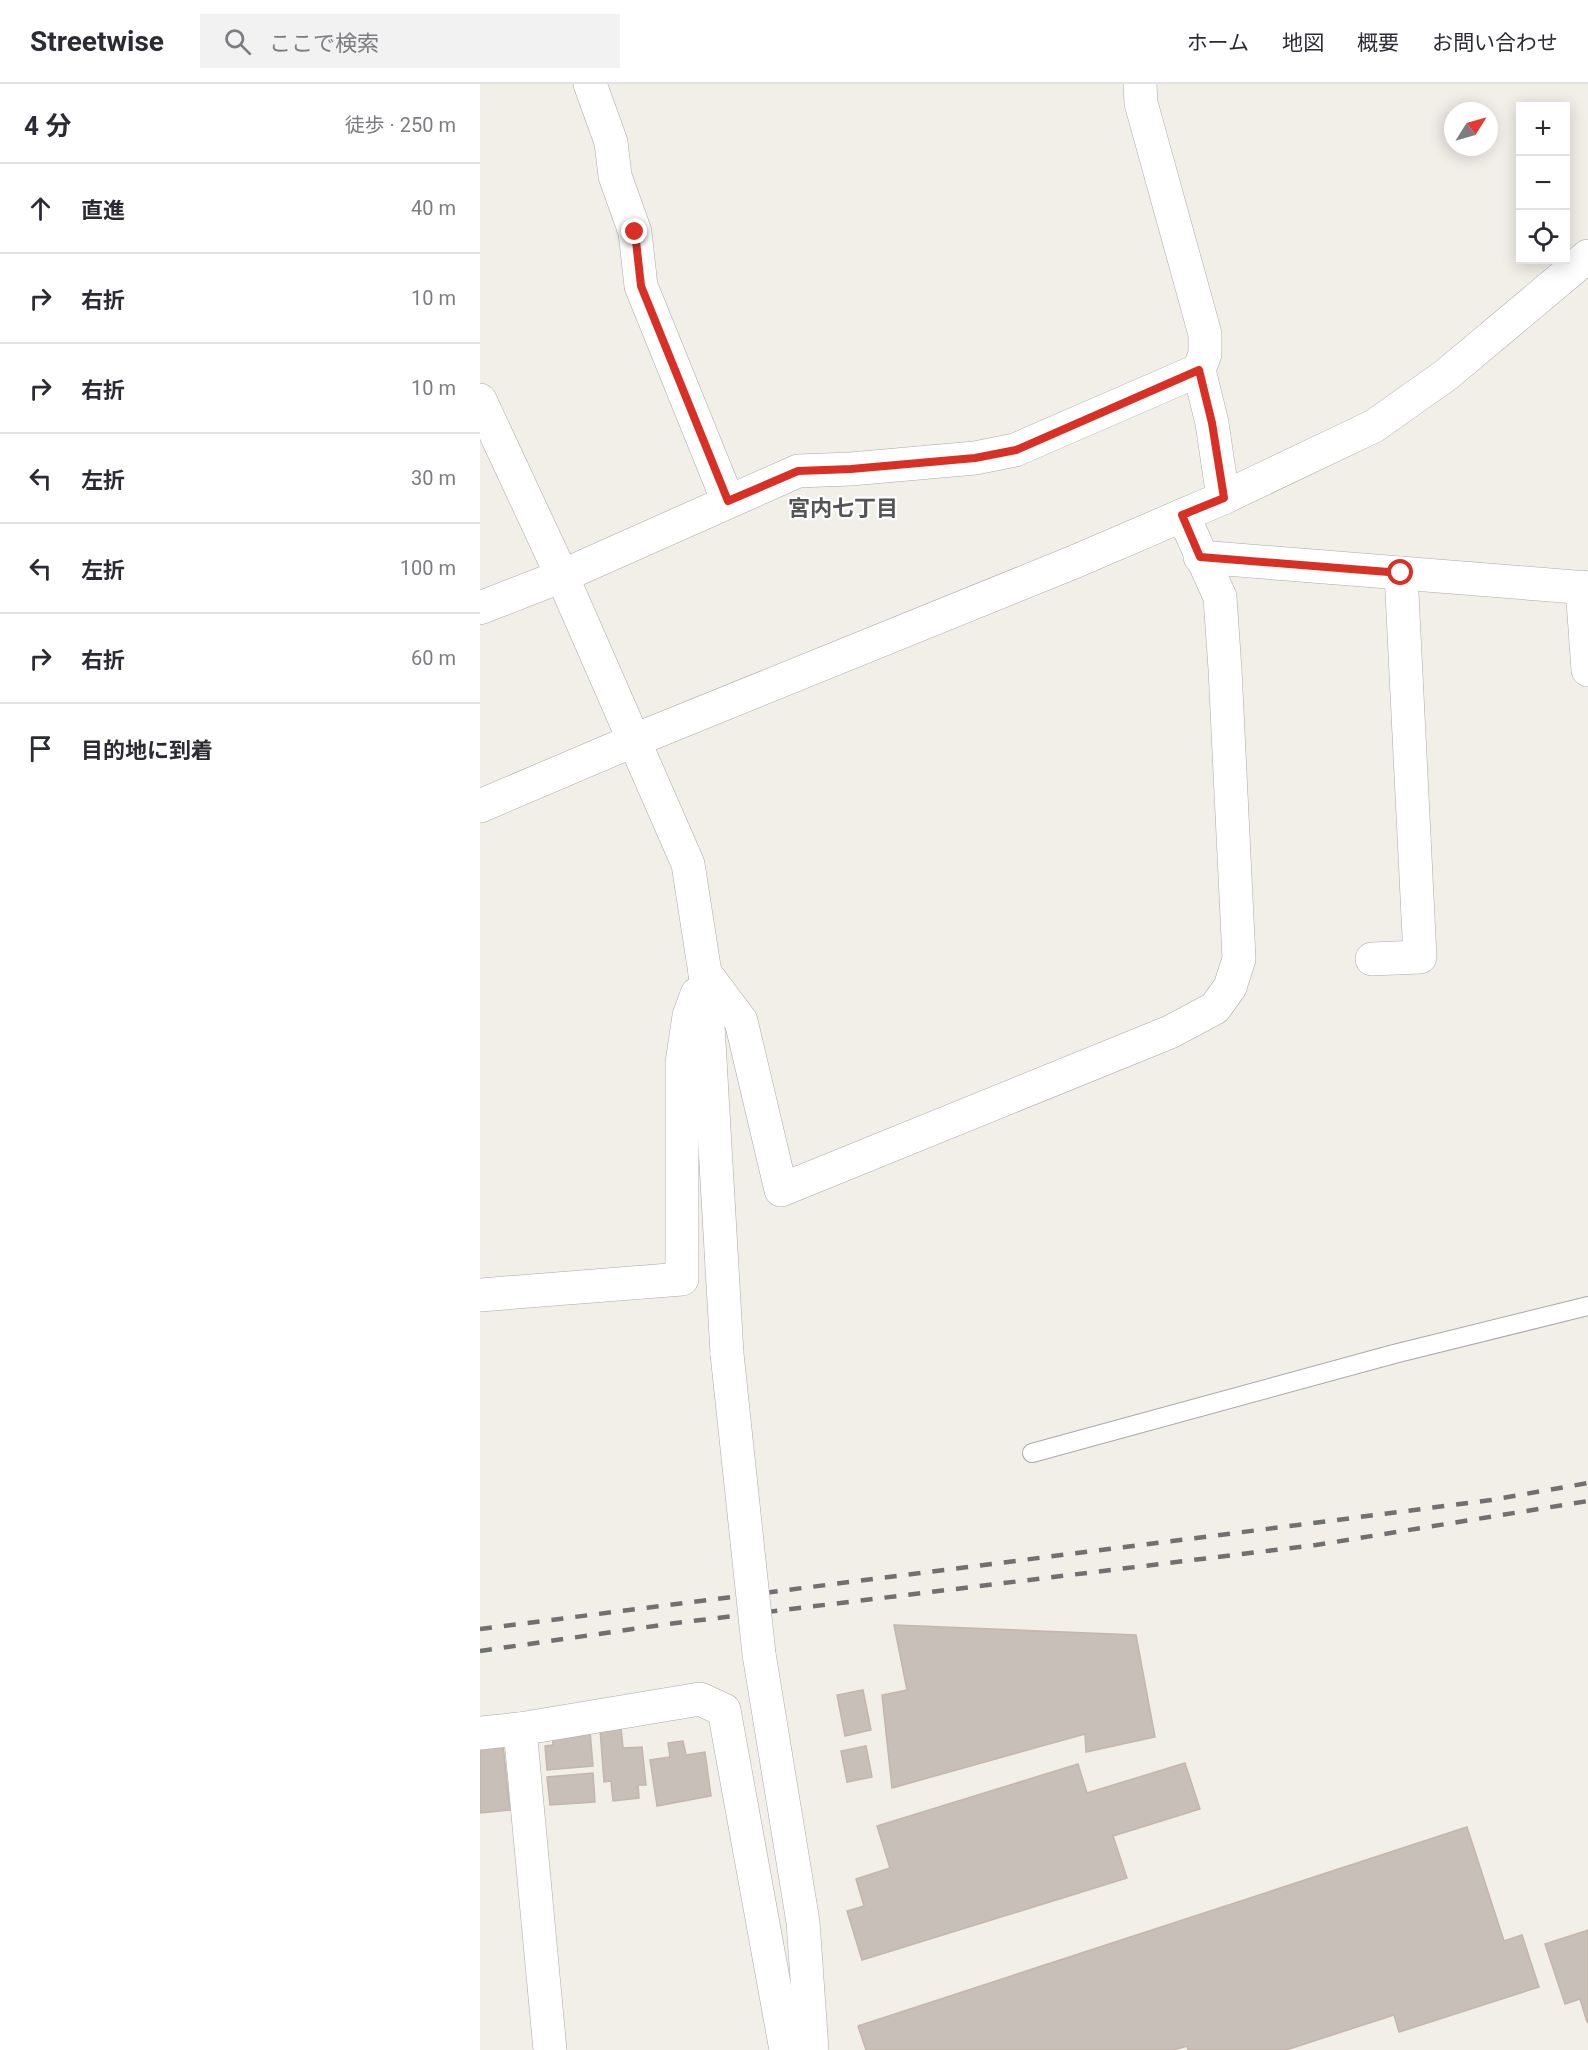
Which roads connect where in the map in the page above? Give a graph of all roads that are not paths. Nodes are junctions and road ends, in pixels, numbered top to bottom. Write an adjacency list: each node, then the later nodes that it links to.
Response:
1 (590, 84): 7 (street)
2 (1140, 84): 4 (street)
3 (1587, 258): 6 (street)
4 (1199, 370): 6 (street); 7 (street)
5 (480, 400): 11 (street)
6 (1224, 498): 8 (street)
7 (728, 501): 11 (street)
8 (1182, 515): 9 (street); 15 (street)
9 (1200, 557): 10 (street); 18 (street)
10 (1401, 573): 12 (street); 17 (street)
11 (562, 576): 13 (street); 15 (street)
12 (1585, 587): 14 (street)
13 (480, 608)
14 (1588, 670)
15 (635, 740): 16 (street); 18 (street)
16 (480, 806)
17 (1372, 959)
18 (705, 973): 19 (street); 26 (street, bridge)
19 (480, 1295)
20 (1588, 1306): 21 (lane)
21 (1032, 1452)
22 (520, 1729): 23 (street); 24 (street); 25 (street)
23 (480, 1733)
24 (550, 2050)
25 (786, 2050)
26 (812, 2050)

